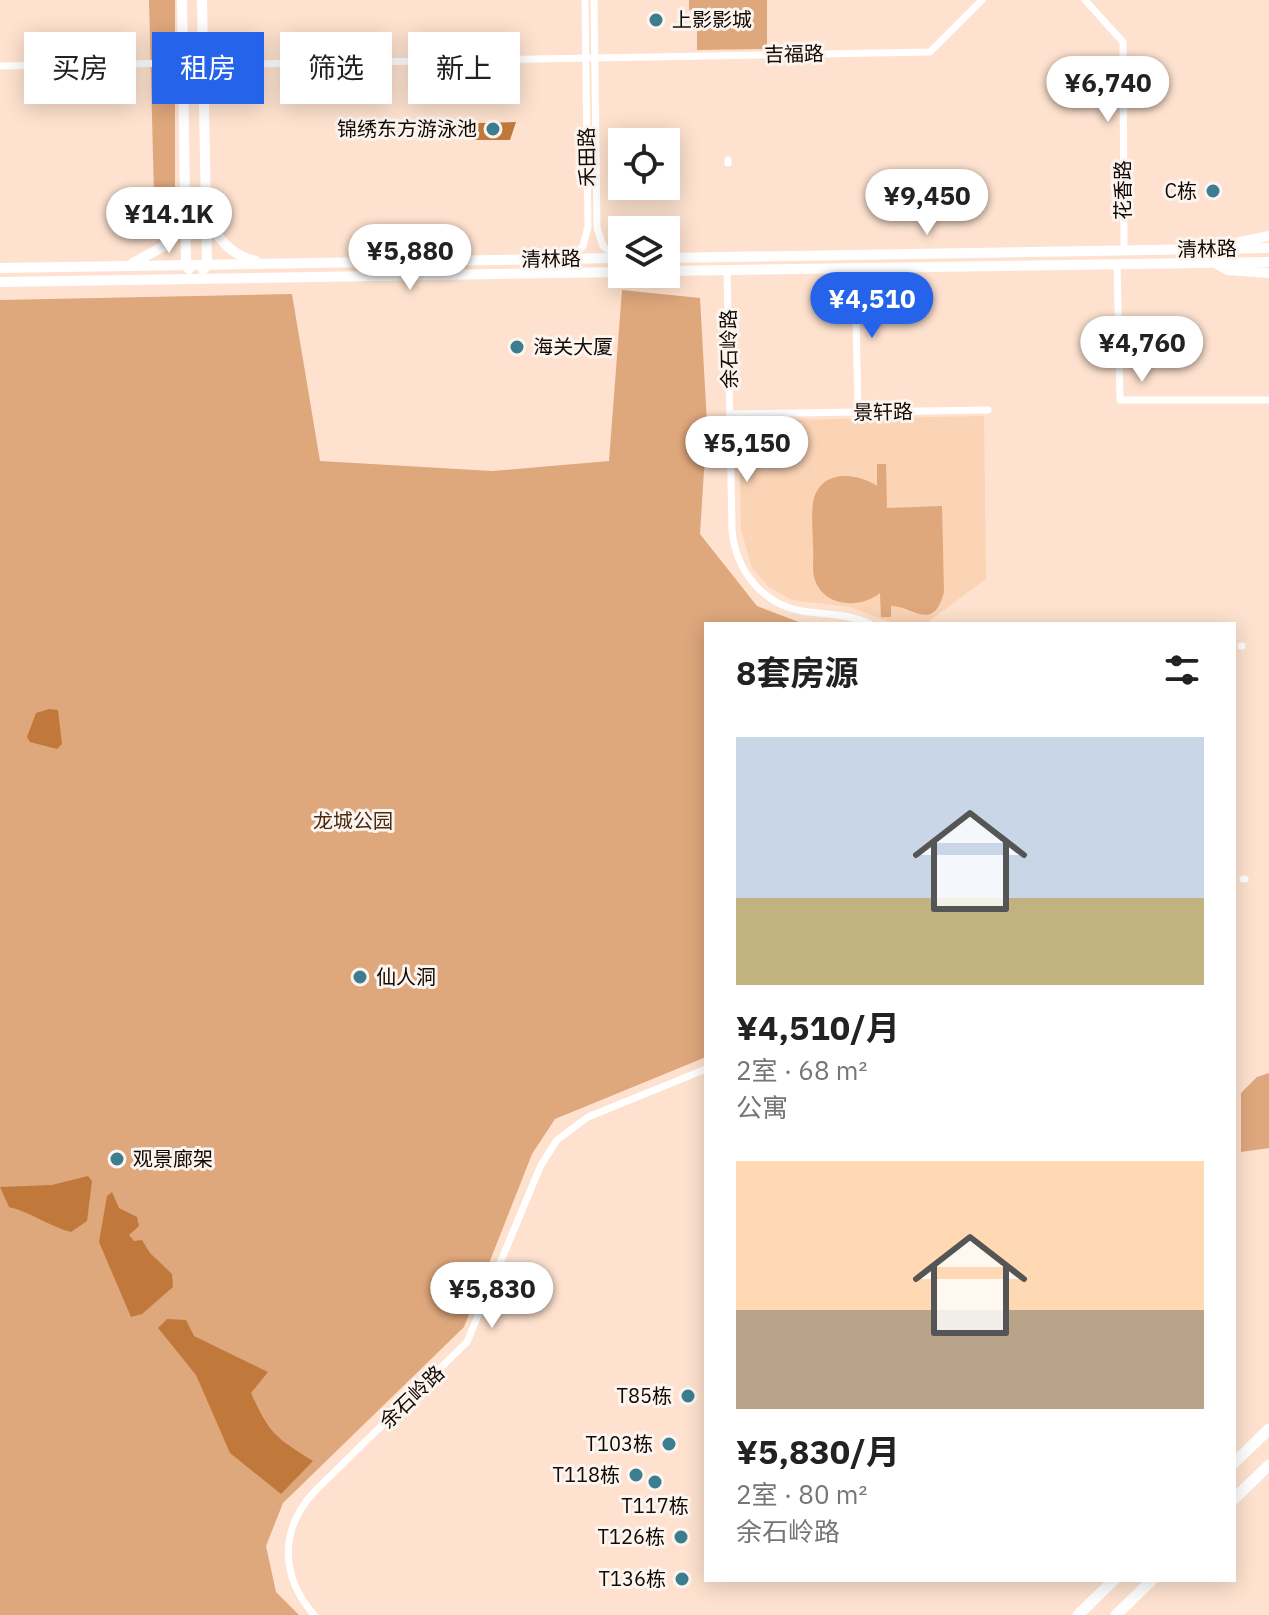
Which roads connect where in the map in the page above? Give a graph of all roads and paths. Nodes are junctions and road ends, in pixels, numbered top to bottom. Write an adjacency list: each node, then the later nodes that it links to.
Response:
1 (182, 0): 7 (main road)
2 (202, 0): 8 (main road)
3 (585, 0): 9 (street, 禾田路)
4 (594, 0): 9 (street, 禾田路)
5 (982, 0): 9 (street, 吉福路)
6 (1085, 0): 21 (street, 花香路)
7 (183, 32)
8 (202, 32)
9 (590, 57): 11 (street, 吉福路); 20 (street, 禾田路); 25 (street, 禾田路)
10 (152, 64): 12 (street)
11 (264, 64)
12 (0, 66)
13 (184, 104): 16 (main road)
14 (204, 104): 15 (main road)
15 (206, 211): 29 (main road); 32 (main road)
16 (185, 215): 31 (main road); 33 (main road)
17 (1269, 236): 19 (main road)
18 (1269, 248): 19 (main road, 清林路)
19 (1216, 249): 22 (main road, 清林路)
20 (608, 250)
21 (1124, 250): 22 (main road, 清林路); 24 (main road, 清林路)
22 (1189, 250): 27 (main road)
23 (608, 258): 25 (main road, 清林路)
24 (680, 258)
25 (570, 259): 29 (main road, 清林路)
26 (1269, 262): 28 (main road, 清林路)
27 (1167, 263): 28 (main road, 清林路); 30 (main road, 清林路)
28 (1215, 263): 39 (main road)
29 (266, 264): 32 (main road, 清林路)
30 (1117, 264): 35 (main road, 清林路); 42 (street)
31 (186, 265): 32 (main road, 清林路); 33 (main road, 清林路); 40 (main road)
32 (207, 265): 40 (main road)
33 (123, 266): 34 (main road, 清林路)
34 (0, 268)
35 (855, 268): 36 (main road, 清林路); 44 (street)
36 (727, 270): 37 (main road, 清林路); 45 (street, 余石岭路)
37 (680, 271)
38 (608, 272): 40 (main road, 清林路)
39 (1269, 273)
40 (197, 279): 41 (main road, 清林路)
41 (0, 282)
42 (1269, 400)
43 (988, 410): 44 (street, 景轩路)
44 (858, 412): 45 (street, 景轩路)
45 (730, 414): 46 (street, 余石岭路)
46 (864, 622)
47 (704, 1070): 54 (street, 余石岭路)
48 (1269, 1429): 49 (main road)
49 (1236, 1461)
50 (1269, 1465): 51 (main road)
51 (1236, 1497)
52 (1112, 1582): 55 (main road)
53 (1150, 1582): 56 (main road)
54 (314, 1615)
55 (1078, 1615)
56 (1116, 1615)

